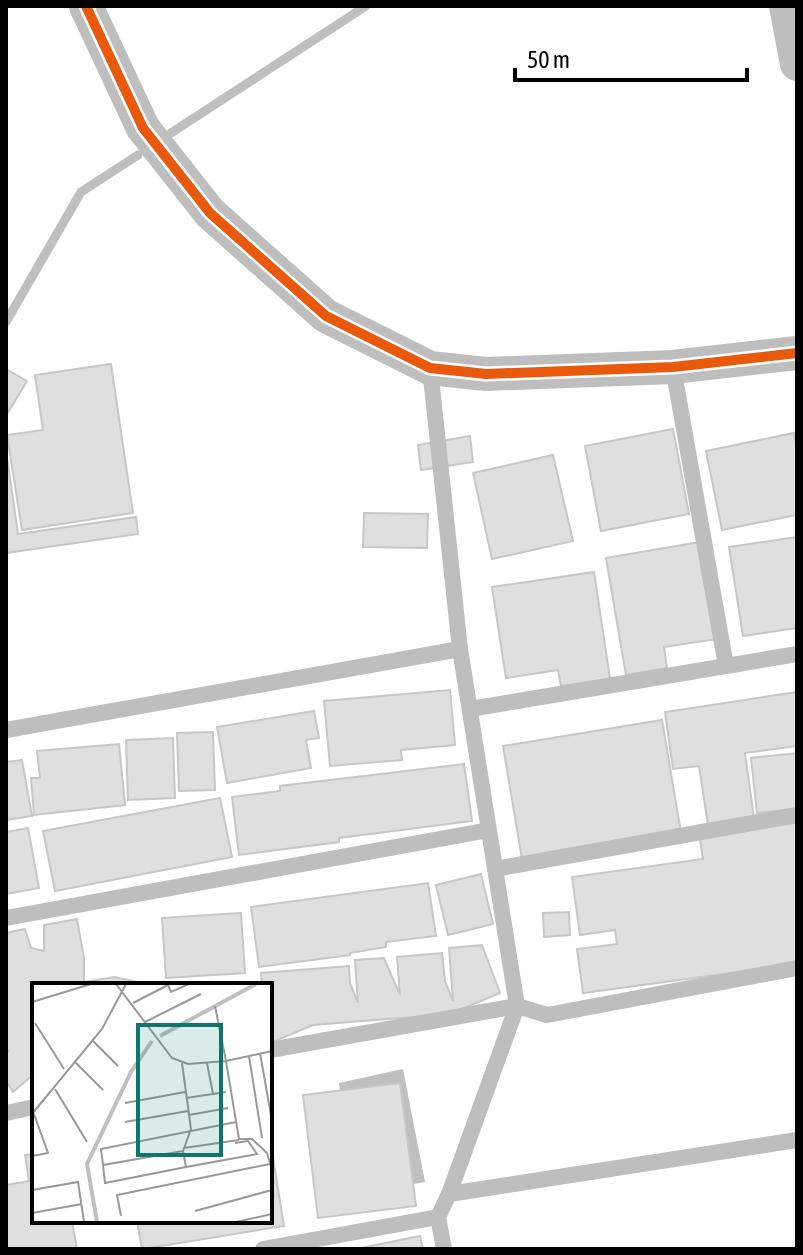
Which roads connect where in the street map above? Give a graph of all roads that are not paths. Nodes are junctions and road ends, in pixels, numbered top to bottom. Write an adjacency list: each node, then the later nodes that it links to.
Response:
1 (86, 6): 6 (street)
2 (786, 6): 3 (street)
3 (797, 64)
4 (797, 353): 5 (street)
5 (673, 367): 6 (street); 9 (lane)
6 (430, 368): 7 (lane)
7 (460, 649): 10 (lane); 11 (lane)
8 (797, 654): 9 (lane)
9 (726, 666): 10 (lane)
10 (470, 709): 13 (lane)
11 (6, 730)
12 (797, 815): 14 (lane)
13 (489, 830): 14 (lane); 15 (lane)
14 (495, 869): 17 (lane)
15 (6, 918)
16 (797, 968): 17 (lane)
17 (517, 1006): 18 (lane); 22 (lane)
18 (272, 1050)
19 (32, 1107): 20 (lane)
20 (6, 1113)
21 (797, 1140): 22 (lane)
22 (449, 1194): 23 (lane)
23 (438, 1217): 24 (lane); 25 (lane)
24 (266, 1249)
25 (444, 1249)

